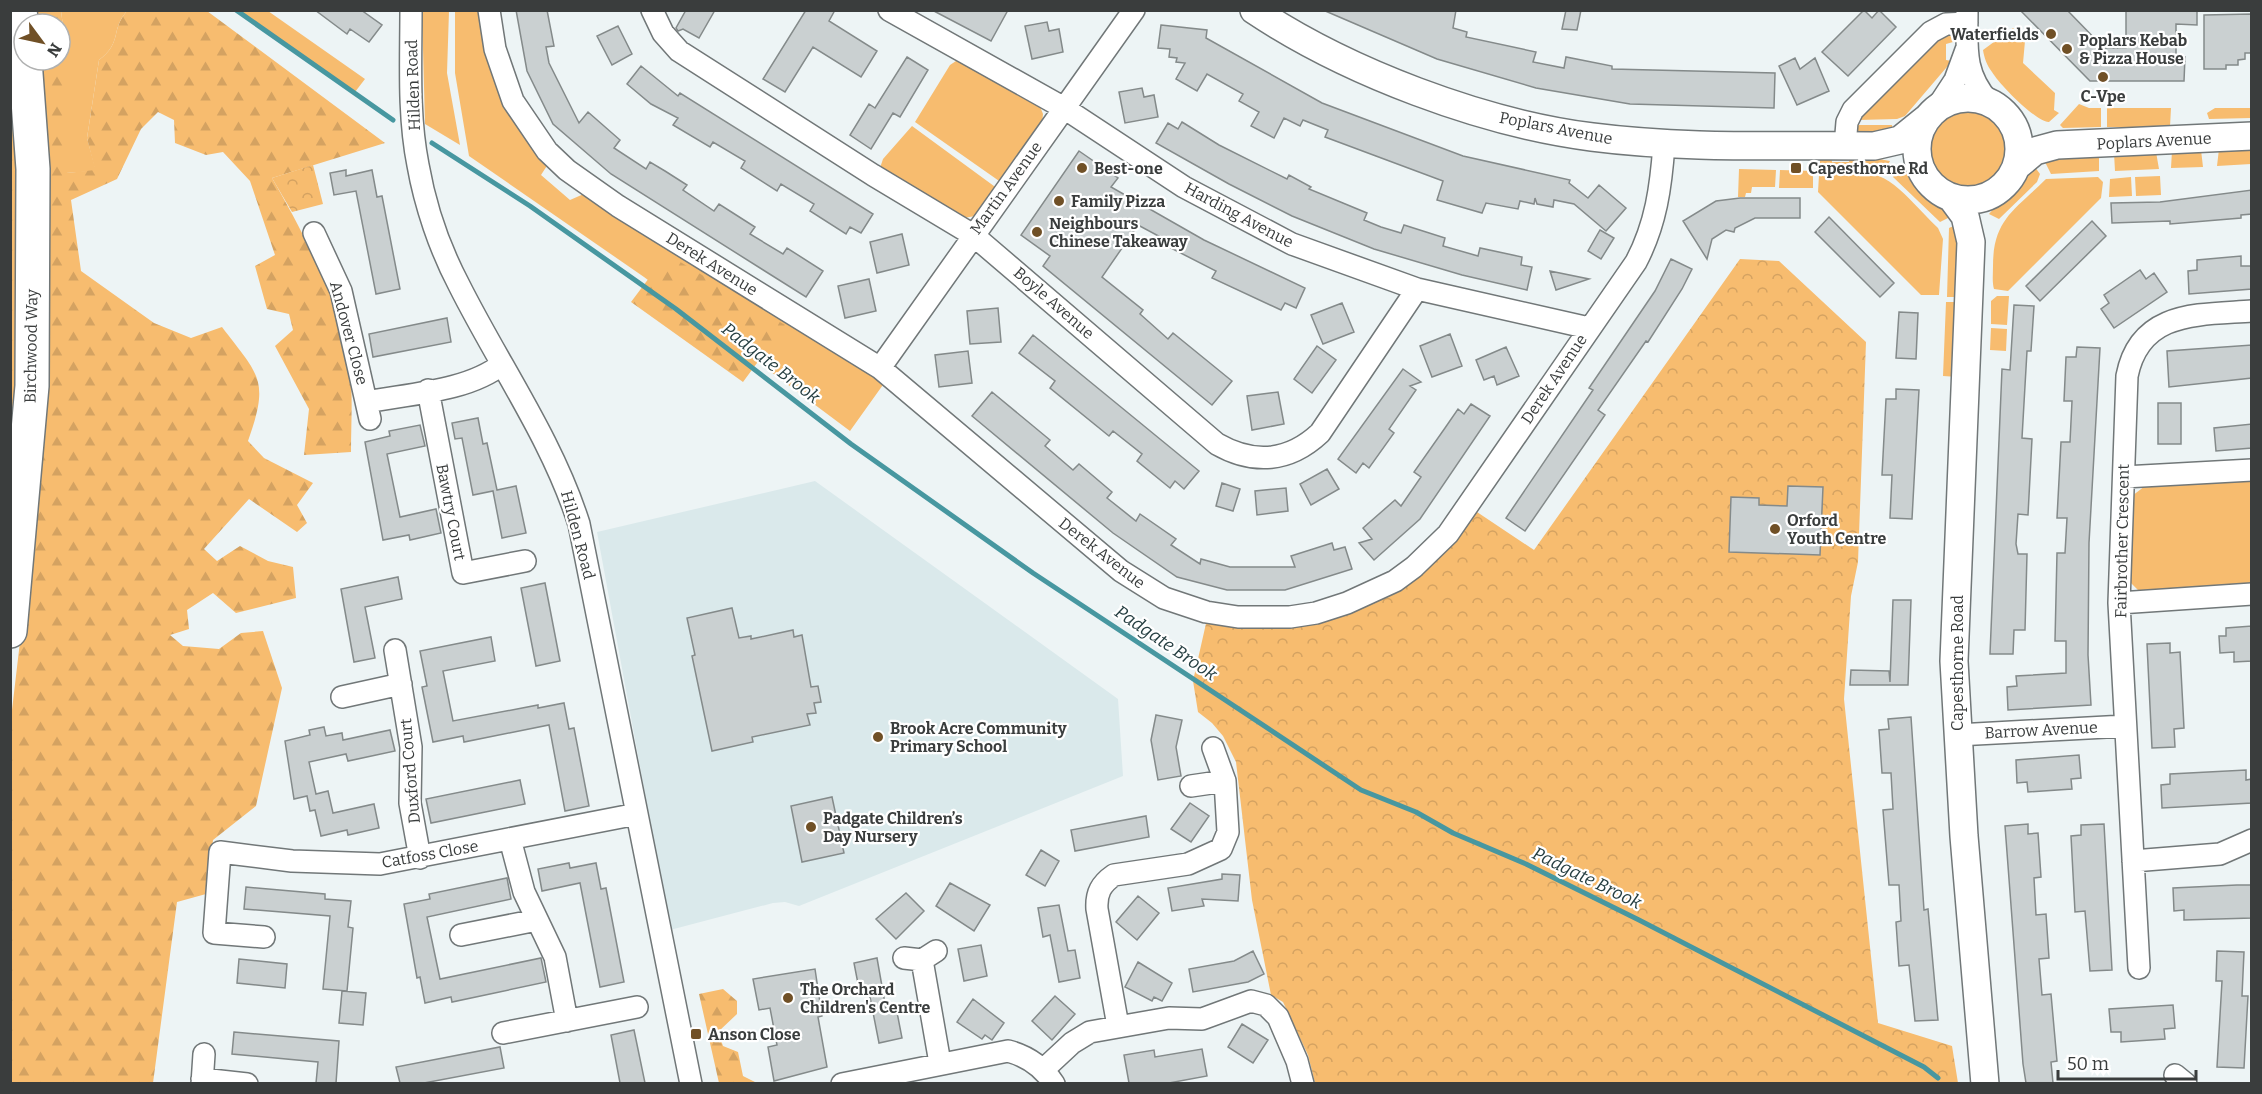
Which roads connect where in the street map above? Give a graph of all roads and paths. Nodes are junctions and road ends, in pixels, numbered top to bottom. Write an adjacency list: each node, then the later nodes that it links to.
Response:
1 (411, 10): 28 (street, Hilden Road)
2 (489, 10): 29 (street, Derek Avenue)
3 (652, 10): 23 (street, Boyle Avenue)
4 (889, 10): 10 (street, Harding Avenue)
5 (1134, 10): 10 (street, Martin Avenue)
6 (1254, 10): 14 (street, Poplars Avenue)
7 (1967, 16): 8 (street); 16 (street)
8 (1967, 46): 11 (street); 12 (street)
9 (26, 72): 36 (main road, Birchwood Way)
10 (1064, 108): 23 (street, Martin Avenue); 25 (street, Harding Avenue)
11 (2000, 110): 12 (street); 15 (street, Poplars Avenue); 18 (street)
12 (1931, 114): 17 (street, Poplars Avenue); 19 (street)
13 (2252, 136): 15 (street, Poplars Avenue)
14 (1664, 144): 16 (street, Poplars Avenue); 27 (street, Derek Avenue)
15 (2057, 145): 18 (street, Poplars Avenue)
16 (1845, 146): 17 (street, Poplars Avenue)
17 (1874, 146): 19 (street, Poplars Avenue)
18 (2016, 166): 20 (street)
19 (1926, 178): 21 (street)
20 (1997, 191): 21 (street); 24 (street, Capesthorne Road)
21 (1951, 197): 24 (street, Capesthorne Road)
22 (315, 233): 30 (street, Andover Close)
23 (973, 235): 25 (street, Boyle Avenue); 29 (street, Martin Avenue)
24 (1971, 242): 41 (street, Capesthorne Road)
25 (1417, 289): 27 (street, Harding Avenue)
26 (2252, 311): 32 (street, Fairbrother Crescent)
27 (1589, 328): 29 (street, Derek Avenue)
28 (502, 364): 30 (street, Andover Close); 45 (street, Hilden Road)
29 (880, 368)
30 (428, 390): 33 (street, Bawtry Court)
31 (2252, 470): 32 (street)
32 (2124, 477): 35 (street, Fairbrother Crescent)
33 (525, 561)
34 (2252, 594): 35 (street)
35 (2119, 603): 40 (street, Fairbrother Crescent)
36 (10, 632)
37 (395, 650): 38 (street, Duxford Court)
38 (401, 684): 39 (street); 48 (street, Duxford Court)
39 (342, 697)
40 (2125, 726): 41 (street, Barrow Avenue); 49 (street, Fairbrother Crescent)
41 (1957, 735): 68 (street, Capesthorne Road)
42 (1213, 748): 43 (street)
43 (1225, 781): 44 (street); 57 (street)
44 (1191, 786)
45 (637, 814): 46 (street, Catfoss Close); 65 (street, Hilden Road)
46 (510, 839): 48 (street, Catfoss Close); 50 (street)
47 (2252, 840): 49 (street)
48 (420, 858): 52 (street, Catfoss Close)
49 (2133, 861): 54 (street, Fairbrother Crescent)
50 (537, 920): 51 (street); 56 (street)
51 (461, 935)
52 (264, 937)
53 (920, 956): 60 (street)
54 (2145, 972)
55 (637, 1007): 56 (street)
56 (567, 1021): 58 (street)
57 (1118, 1026): 61 (street); 67 (street)
58 (503, 1033)
59 (204, 1054): 63 (street)
60 (940, 1063): 61 (street); 62 (street)
61 (1048, 1076)
62 (878, 1080): 66 (street)
63 (202, 1081): 64 (street)
64 (247, 1083)
65 (691, 1083)
66 (842, 1083)
67 (1303, 1083)
68 (1985, 1083)

